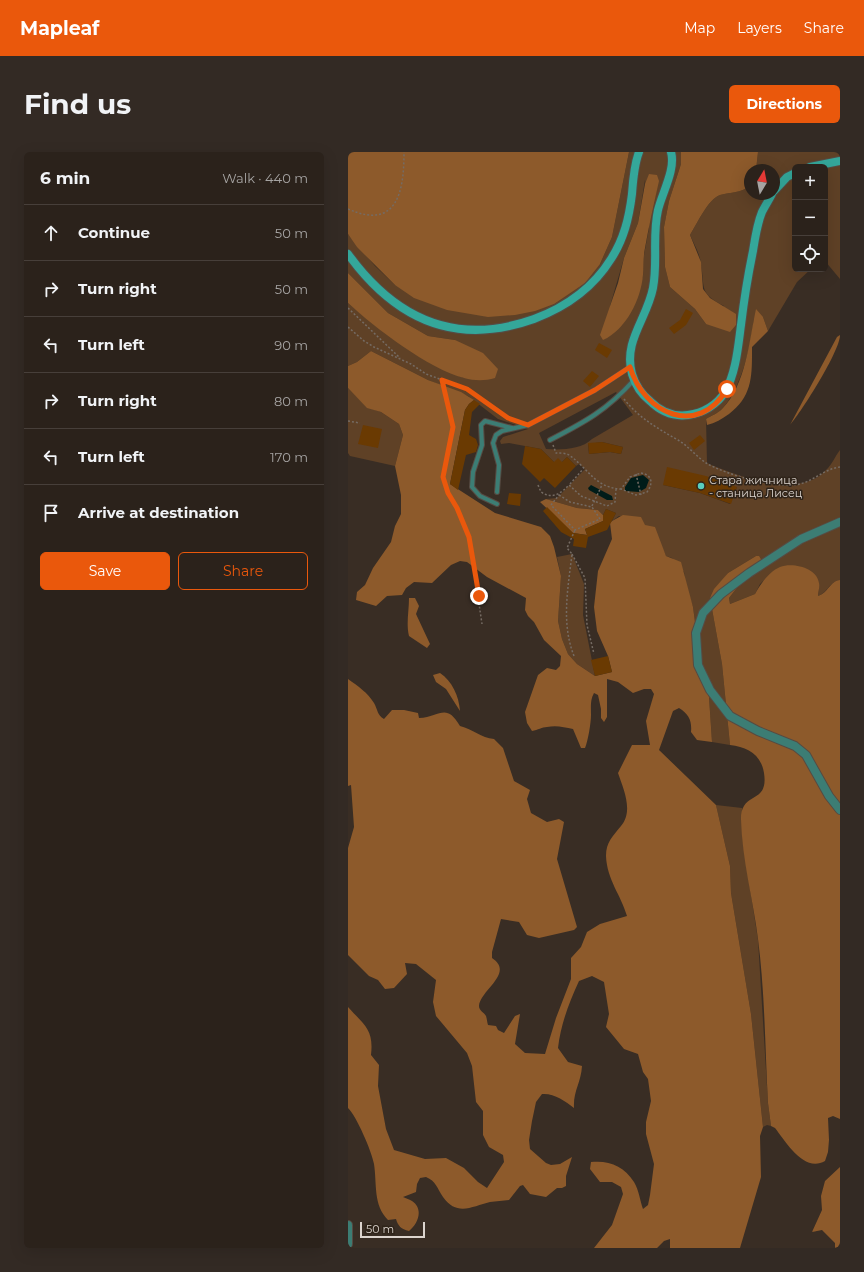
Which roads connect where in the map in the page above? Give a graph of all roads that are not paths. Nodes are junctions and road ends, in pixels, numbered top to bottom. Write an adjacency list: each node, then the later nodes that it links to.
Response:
1 (639, 152): 8 (main road)
2 (671, 152): 9 (main road)
3 (840, 161): 4 (main road)
4 (825, 164)
5 (792, 174): 6 (main road)
6 (780, 185)
7 (769, 200): 10 (main road)
8 (348, 254)
9 (630, 367): 10 (main road); 11 (lane)
10 (634, 380): 12 (lane)
11 (514, 429): 13 (lane); 14 (lane)
12 (550, 440)
13 (497, 492)
14 (497, 504)
15 (840, 522): 16 (street)
16 (840, 810)
17 (348, 1225): 18 (street)
18 (348, 1244)

